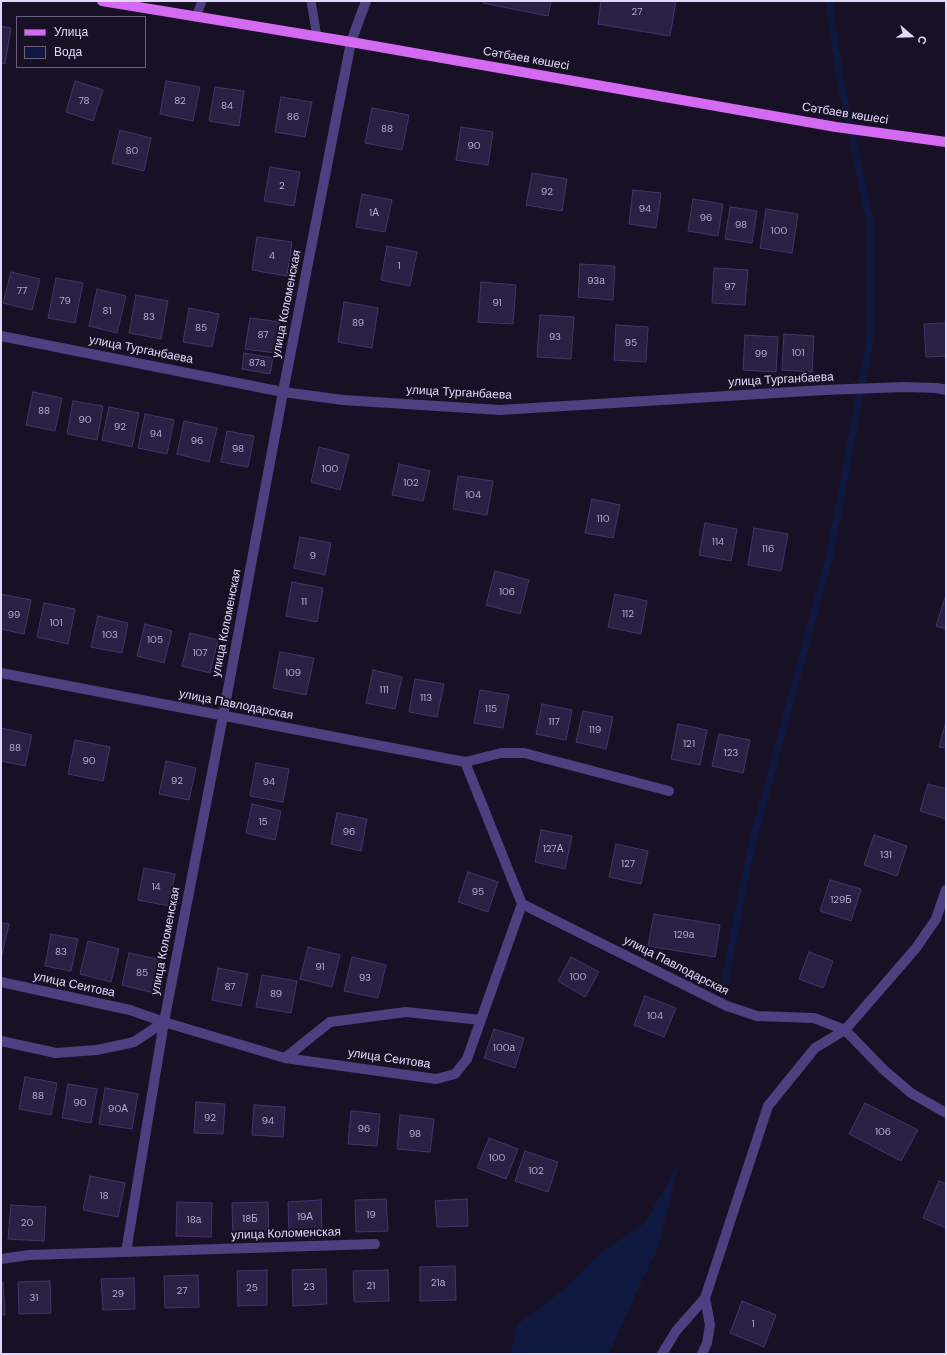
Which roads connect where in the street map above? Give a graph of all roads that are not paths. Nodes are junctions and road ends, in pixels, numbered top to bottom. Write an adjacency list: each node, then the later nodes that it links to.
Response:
1 (102, 1): 5 (main road, Сәтбаев көшесі)
2 (202, 1): 5 (lane)
3 (310, 1): 6 (lane)
4 (366, 1): 7 (street, улица Коломенская)
5 (196, 17): 6 (main road, Сәтбаев көшесі)
6 (317, 37): 7 (main road, Сәтбаев көшесі)
7 (351, 42): 8 (main road, Сәтбаев көшесі); 11 (street, улица Коломенская)
8 (946, 142)
9 (1, 336): 11 (street, улица Турганбаева)
10 (946, 390): 11 (street, улица Турганбаева)
11 (283, 392): 13 (street, улица Коломенская)
12 (1, 673): 13 (street, улица Павлодарская)
13 (223, 716): 14 (street, улица Павлодарская); 20 (street, улица Коломенская)
14 (466, 762): 15 (street, улица Павлодарская); 17 (street)
15 (669, 791)
16 (946, 890): 21 (street)
17 (522, 904): 19 (street, улица Сеитова); 21 (street, улица Павлодарская)
18 (1, 982): 20 (street, улица Сеитова)
19 (481, 1020): 23 (street); 23 (street, улица Сеитова)
20 (164, 1022): 22 (street); 23 (street, улица Сеитова); 26 (street, улица Коломенская)
21 (845, 1030): 24 (street, улица Павлодарская); 28 (street)
22 (1, 1041)
23 (285, 1058)
24 (946, 1113)
25 (375, 1244): 26 (street, улица Коломенская)
26 (126, 1252): 27 (street, улица Коломенская)
27 (1, 1259)
28 (705, 1298): 29 (street); 30 (street)
29 (662, 1354)
30 (702, 1354)

